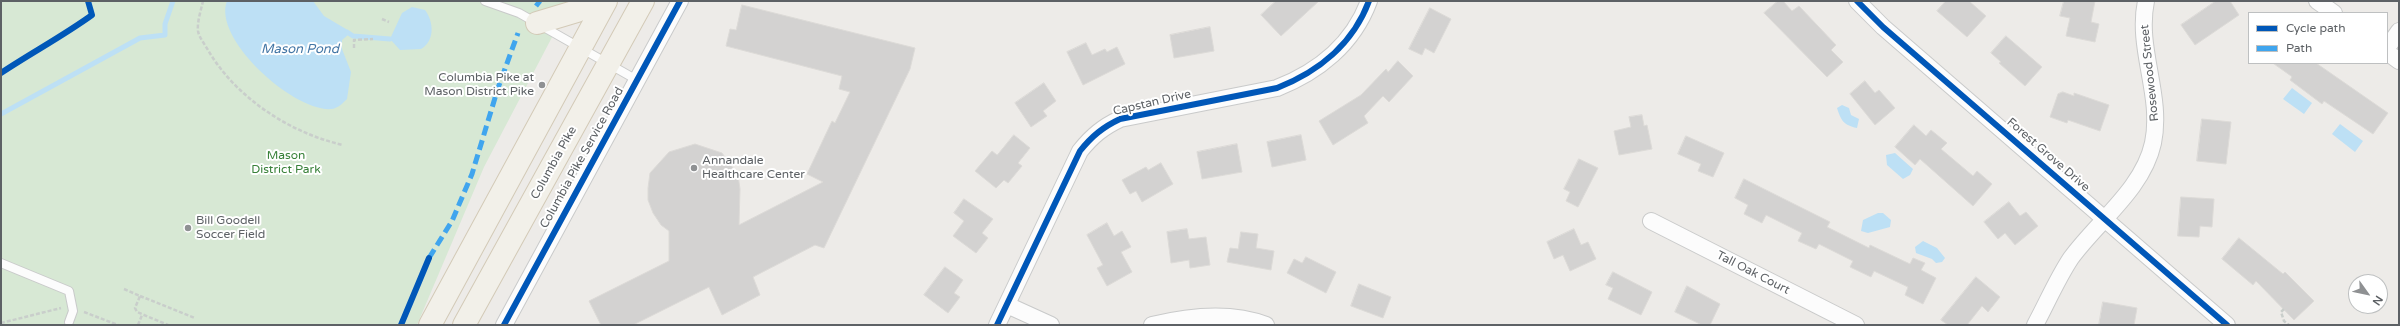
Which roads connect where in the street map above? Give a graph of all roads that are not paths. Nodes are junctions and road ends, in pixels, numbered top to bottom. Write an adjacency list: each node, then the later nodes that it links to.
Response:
1 (485, 1): 11 (lane)
2 (593, 1): 11 (main road)
3 (606, 1): 14 (main road)
4 (643, 1): 17 (main road, Columbia Pike)
5 (680, 1): 18 (street, Columbia Pike Service Road)
6 (1369, 1): 22 (street, Capstan Drive)
7 (1857, 1): 19 (street, Forest Grove Drive)
8 (2146, 1): 19 (street, Rosewood Street)
9 (2317, 1): 10 (street)
10 (2333, 12)
11 (537, 23): 14 (lane)
12 (2399, 31): 13 (street)
13 (2388, 47)
14 (580, 48): 17 (lane); 24 (main road)
15 (2388, 53): 16 (street)
16 (2399, 61)
17 (609, 64): 18 (lane); 25 (main road, Columbia Pike)
18 (637, 80): 26 (street, Columbia Pike Service Road)
19 (2104, 219): 32 (street, Rosewood Street); 33 (street, Forest Grove Drive)
20 (1652, 221): 31 (street, Tall Oak Court)
21 (1, 262): 23 (lane)
22 (1007, 305): 27 (street, Capstan Drive); 28 (street)
23 (69, 322)
24 (430, 325)
25 (464, 325)
26 (504, 325)
27 (997, 325)
28 (1051, 325)
29 (1152, 325): 30 (street)
30 (1266, 325)
31 (1856, 325)
32 (2035, 325)
33 (2227, 325)

